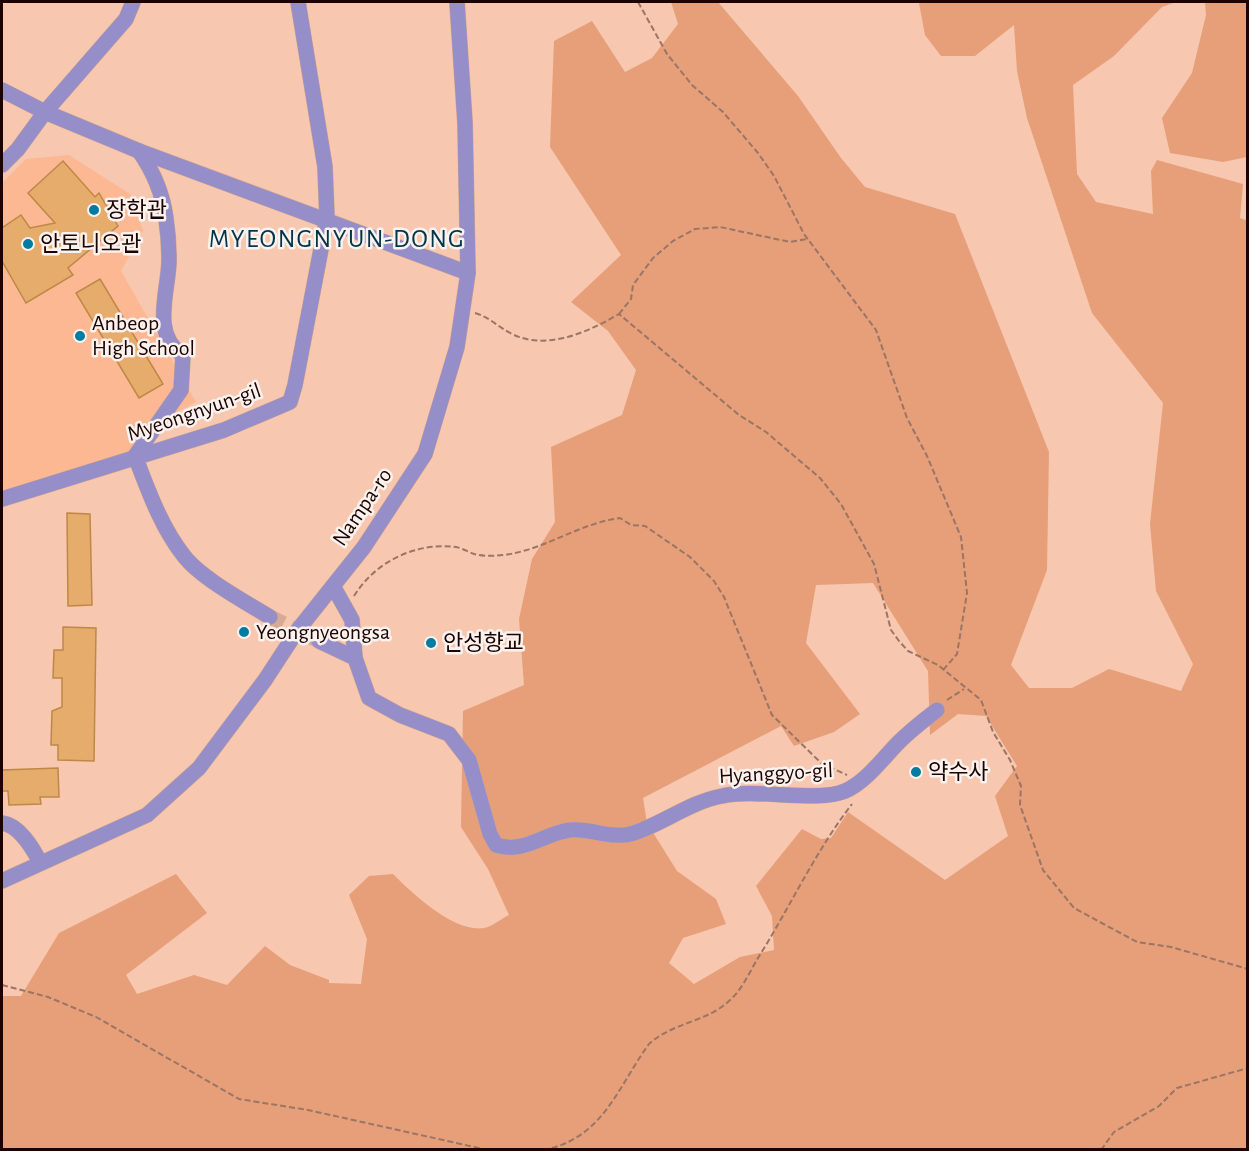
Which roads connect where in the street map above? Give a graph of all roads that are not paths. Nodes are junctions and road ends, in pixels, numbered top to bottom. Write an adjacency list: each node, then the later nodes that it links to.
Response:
1 (133, 2): 5 (street)
2 (298, 2): 8 (street, Myeongnyun-gil)
3 (457, 2): 9 (street, Nampa-ro)
4 (2, 90): 5 (street)
5 (45, 112): 6 (street); 7 (street)
6 (139, 151): 8 (street); 10 (street)
7 (2, 165)
8 (327, 219): 9 (street); 10 (street, Myeongnyun-gil)
9 (468, 273): 12 (street, Nampa-ro)
10 (135, 456): 11 (street, Myeongnyun-gil); 13 (street)
11 (2, 499)
12 (333, 586): 15 (street); 18 (street, Nampa-ro)
13 (270, 617)
14 (319, 641): 15 (street)
15 (355, 658): 16 (street, Hyanggyo-gil)
16 (937, 710)
17 (2, 823): 18 (street)
18 (40, 862): 19 (street, Nampa-ro)
19 (2, 880)

